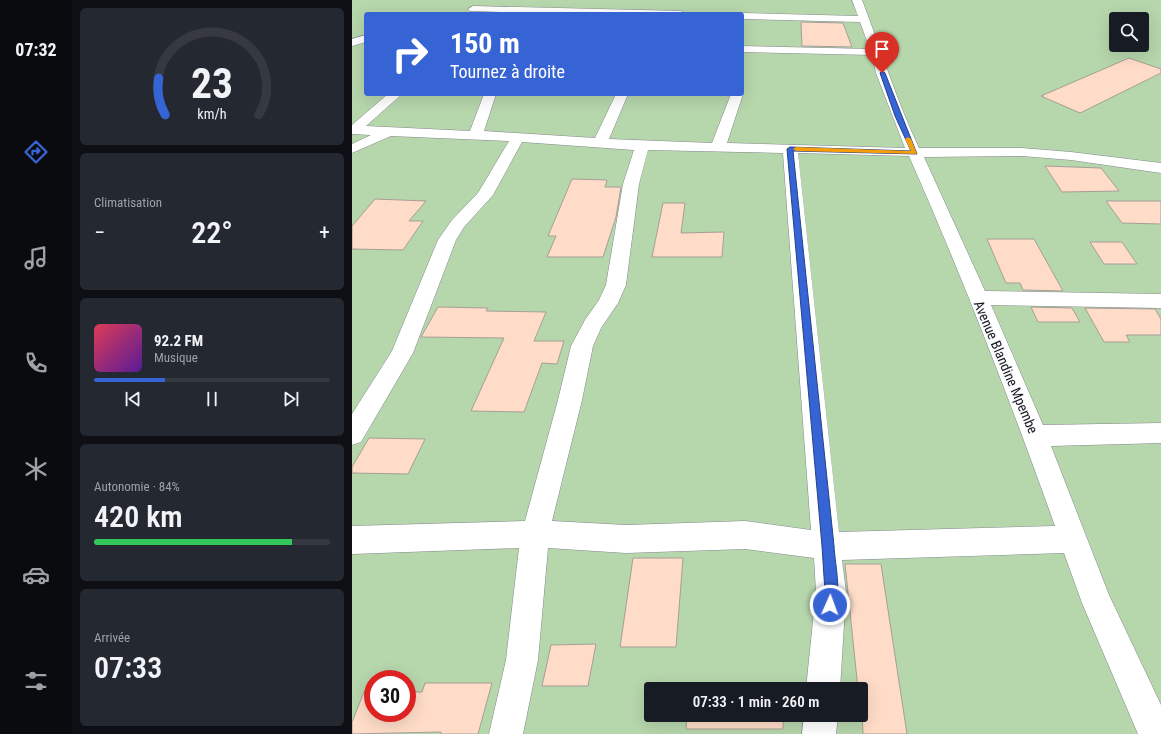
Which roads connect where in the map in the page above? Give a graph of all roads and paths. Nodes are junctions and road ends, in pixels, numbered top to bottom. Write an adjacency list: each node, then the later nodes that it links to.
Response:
1 (567, 0): 4 (street)
2 (472, 9): 4 (street)
3 (861, 10): 5 (street); 9 (street, Avenue Blandine Mpembe)
4 (554, 12)
5 (744, 16)
6 (364, 39): 7 (street)
7 (352, 43)
8 (744, 48): 9 (street)
9 (877, 52): 23 (street, Avenue Blandine Mpembe)
10 (394, 96): 14 (street)
11 (489, 96): 16 (street)
12 (621, 96): 18 (street)
13 (736, 96): 20 (street)
14 (353, 130): 15 (street)
15 (389, 131): 16 (street); 21 (street)
16 (475, 136): 17 (street)
17 (518, 137): 18 (street); 28 (street)
18 (602, 144): 19 (street)
19 (642, 146): 20 (street); 30 (street)
20 (718, 147): 22 (street)
21 (352, 149)
22 (790, 149): 23 (street); 33 (street)
23 (914, 153): 24 (street); 25 (street, Avenue Blandine Mpembe)
24 (1161, 168)
25 (977, 298): 26 (street); 29 (street, Avenue Blandine Mpembe)
26 (1161, 301)
27 (1161, 433): 29 (street)
28 (352, 435)
29 (1035, 436): 31 (street, Avenue Blandine Mpembe)
30 (535, 534): 32 (street); 33 (street); 37 (street)
31 (1071, 539): 33 (street); 35 (street, Avenue Blandine Mpembe)
32 (352, 540)
33 (828, 546): 34 (street)
34 (824, 682)
35 (1154, 718)
36 (820, 722): 38 (street)
37 (506, 734)
38 (819, 734)

